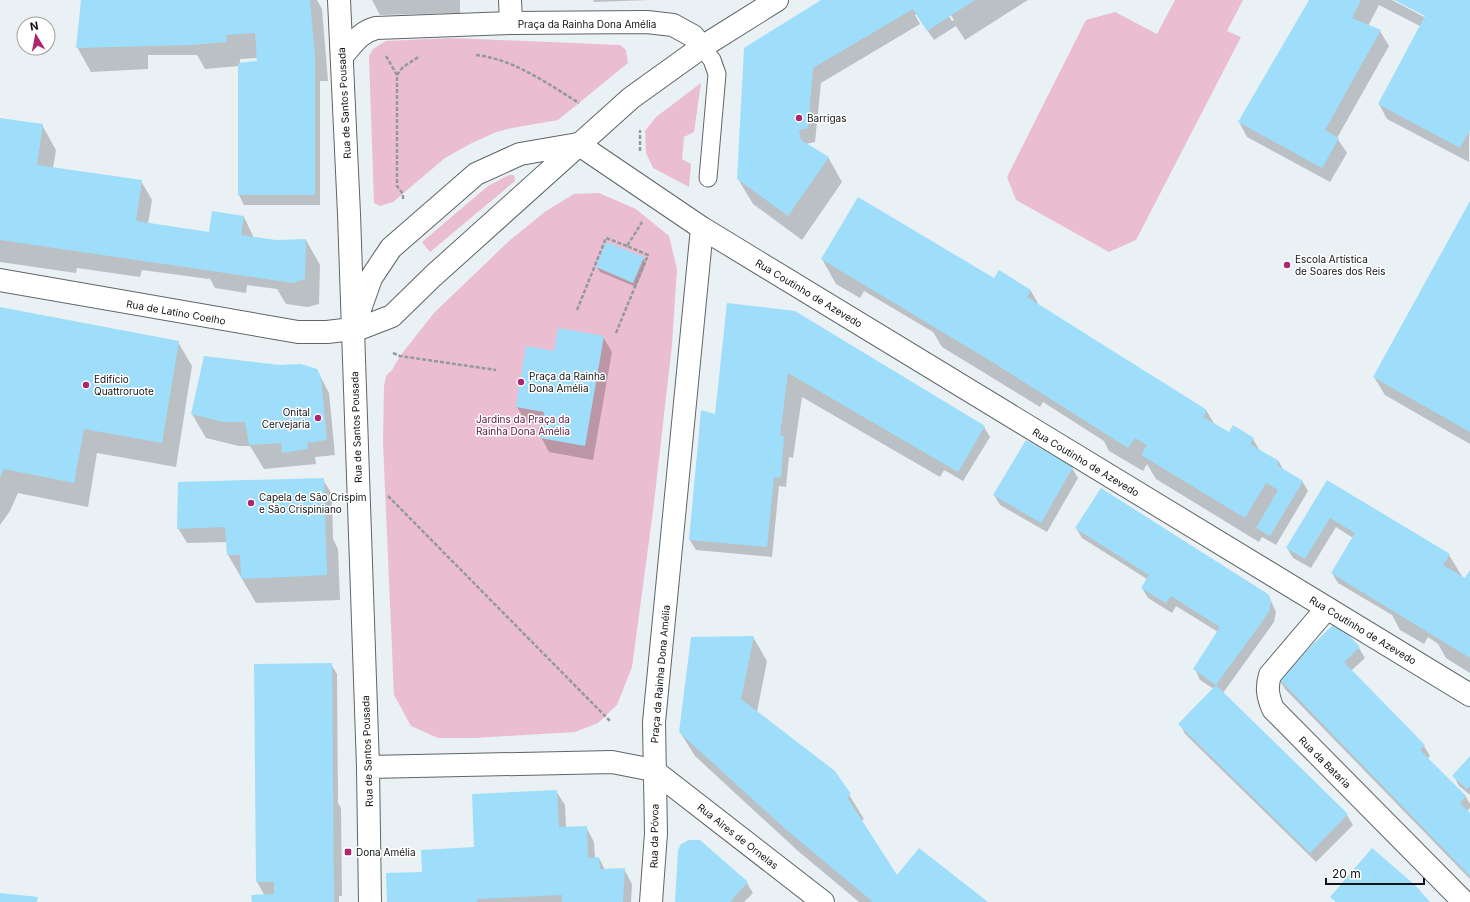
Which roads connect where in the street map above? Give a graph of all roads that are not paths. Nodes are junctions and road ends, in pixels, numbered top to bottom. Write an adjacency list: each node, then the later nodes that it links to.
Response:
1 (339, 0): 6 (street, Rua de Santos Pousada)
2 (510, 0): 4 (street)
3 (777, 0): 5 (street)
4 (511, 23): 5 (street, Praça da Rainha Dona Amélia); 6 (street, Praça da Rainha Dona Amélia)
5 (702, 47): 7 (street); 8 (lane)
6 (342, 56): 11 (street, Rua de Santos Pousada)
7 (578, 144): 9 (street); 11 (street); 11 (street)
8 (708, 178)
9 (702, 228): 12 (street, Rua Coutinho de Azevedo); 15 (street, Praça da Rainha Dona Amélia)
10 (0, 280): 11 (street, Rua de Latino Coelho)
11 (353, 329): 14 (street, Rua de Santos Pousada)
12 (1327, 608): 13 (street, Rua Coutinho de Azevedo); 19 (street, Rua da Bataria)
13 (1470, 695)
14 (368, 767): 15 (street); 16 (street, Rua de Santos Pousada)
15 (654, 770): 17 (street, Rua da Póvoa); 18 (street, Rua Aires de Ornelas)
16 (370, 902)
17 (651, 902)
18 (823, 902)
19 (1464, 902)

